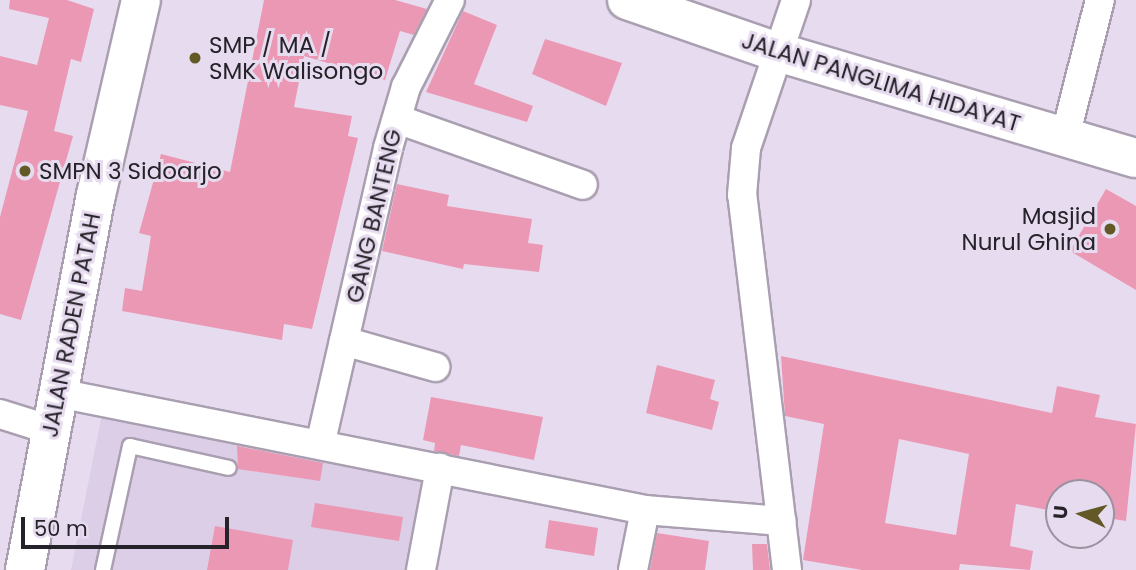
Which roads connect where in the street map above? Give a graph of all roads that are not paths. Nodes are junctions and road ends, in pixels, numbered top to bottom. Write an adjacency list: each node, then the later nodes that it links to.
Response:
1 (141, 0): 13 (main road, JALAN RADEN PATAH)
2 (450, 0): 7 (street, GANG BANTENG)
3 (627, 0): 6 (main road, JALAN PANGLIMA HIDAYAT)
4 (796, 0): 6 (street)
5 (1100, 0): 8 (street)
6 (774, 51): 8 (main road, JALAN PANGLIMA HIDAYAT); 20 (street)
7 (397, 119): 10 (street); 11 (street, GANG BANTENG)
8 (1065, 138): 9 (main road, JALAN PANGLIMA HIDAYAT)
9 (1136, 158)
10 (583, 185)
11 (344, 341): 12 (street); 16 (street, GANG BANTENG)
12 (435, 367)
13 (58, 393): 15 (main road, JALAN RADEN PATAH); 16 (street)
14 (0, 414): 15 (street)
15 (51, 430): 21 (main road, JALAN RADEN PATAH)
16 (321, 441): 18 (street)
17 (229, 468): 22 (lane)
18 (440, 468): 19 (street); 23 (street)
19 (645, 510): 20 (street); 24 (street)
20 (782, 521): 25 (street)
21 (25, 570)
22 (103, 570)
23 (421, 570)
24 (633, 570)
25 (787, 570)

